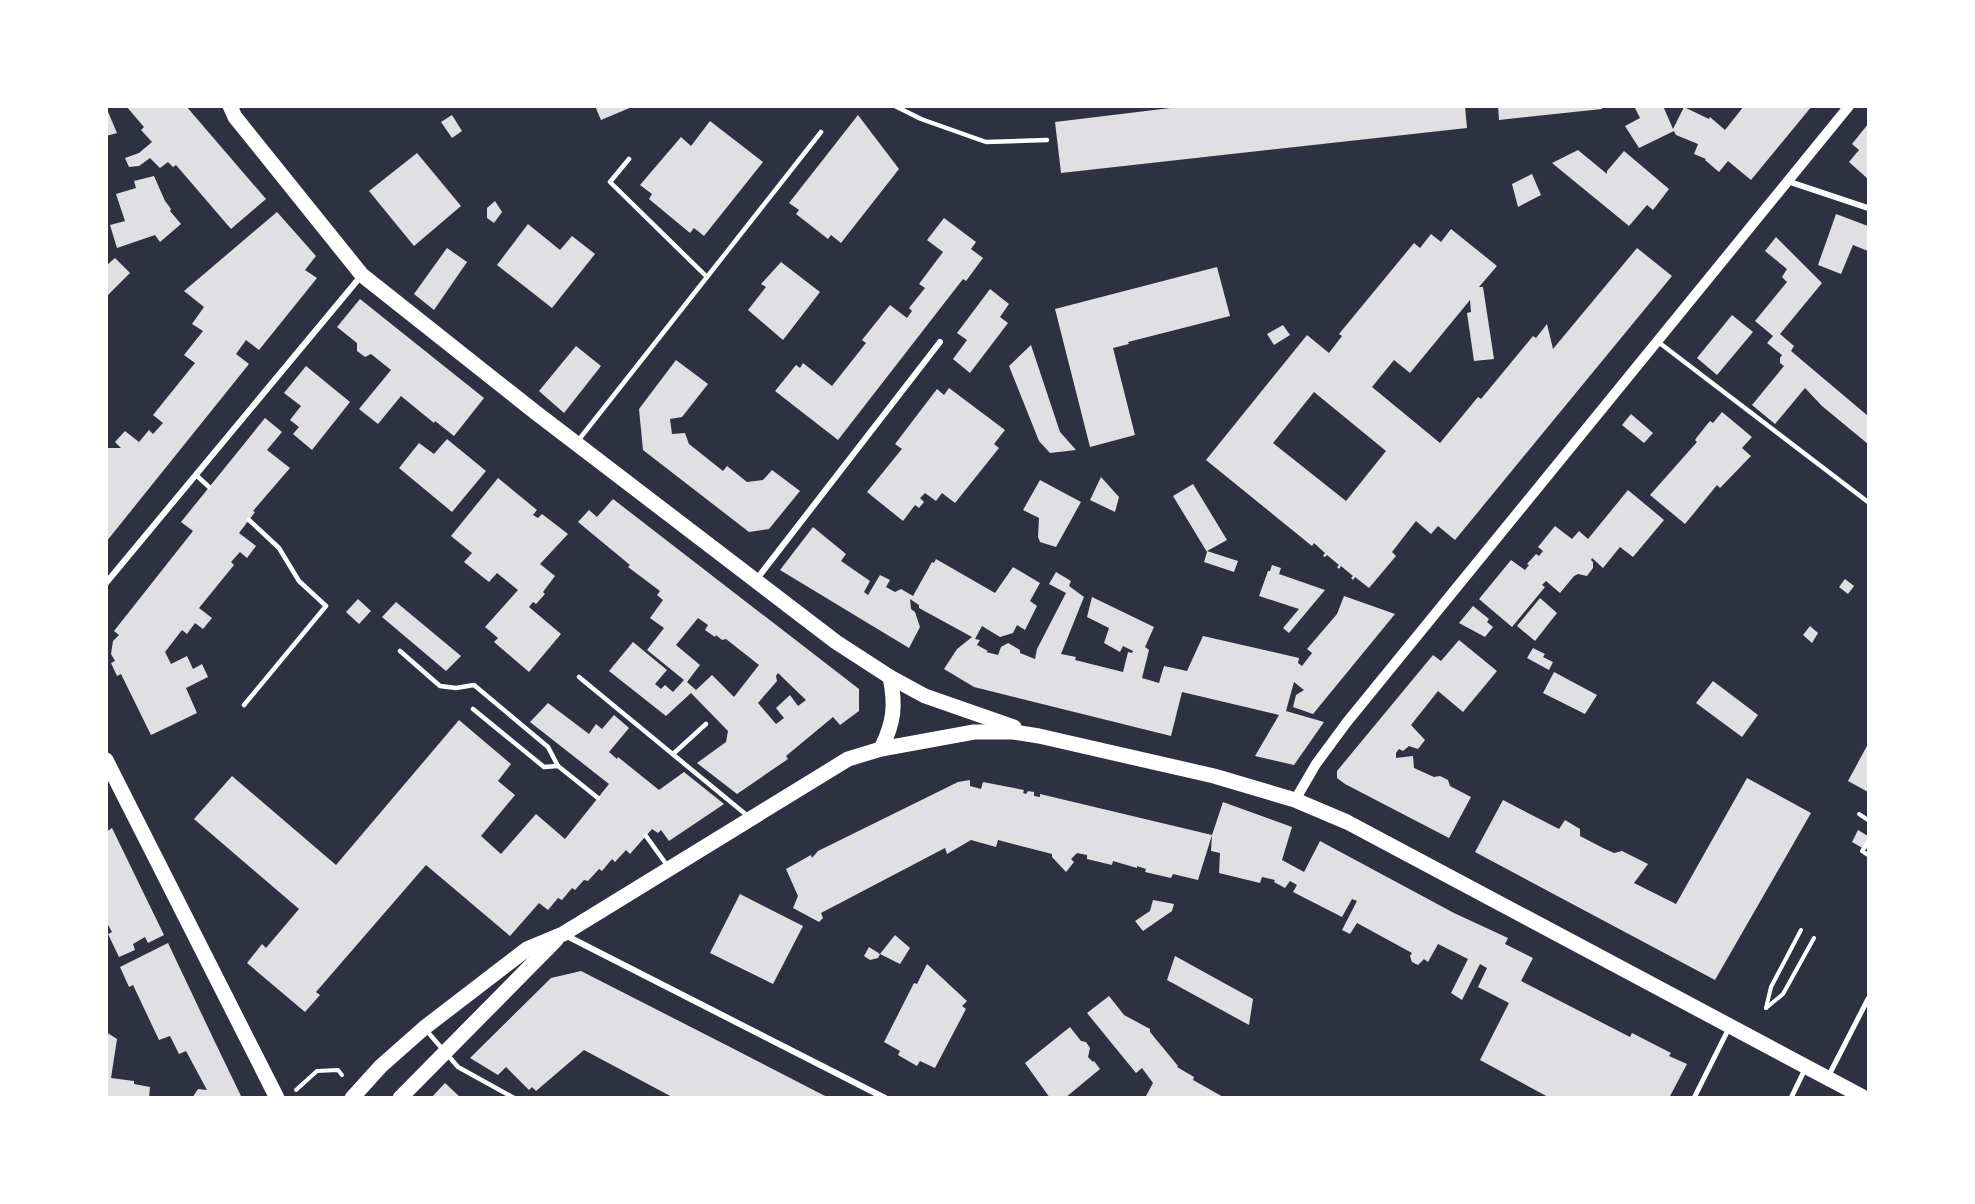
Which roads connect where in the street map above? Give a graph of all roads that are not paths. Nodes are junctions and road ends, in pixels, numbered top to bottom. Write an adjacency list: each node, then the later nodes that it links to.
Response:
1 (230, 106): 9 (main road)
2 (895, 106): 5 (lane)
3 (1849, 106): 7 (street)
4 (822, 132): 10 (lane)
5 (1047, 140)
6 (629, 159): 10 (lane)
7 (1787, 181): 8 (street); 12 (street)
8 (1869, 208)
9 (362, 275): 13 (main road); 14 (street)
10 (707, 277): 13 (lane)
11 (940, 342): 18 (street)
12 (1658, 342): 16 (lane); 32 (street)
13 (576, 443): 18 (main road)
14 (196, 475): 15 (lane); 19 (street)
15 (209, 487)
16 (1869, 502)
17 (249, 520): 23 (lane)
18 (755, 580): 22 (main road)
19 (106, 583)
20 (400, 651): 30 (lane)
21 (579, 677): 28 (lane)
22 (890, 677): 26 (main road); 27 (main road)
23 (244, 705)
24 (473, 710): 30 (lane)
25 (706, 724): 28 (lane)
26 (1039, 736): 27 (main road); 32 (main road)
27 (881, 749): 33 (main road)
28 (673, 754): 33 (lane)
29 (106, 760): 44 (main road)
30 (558, 766): 31 (lane)
31 (598, 798)
32 (1295, 800): 38 (main road)
33 (751, 819): 35 (main road)
34 (646, 836): 35 (lane)
35 (669, 869): 36 (main road)
36 (563, 934): 39 (main road); 40 (main road); 47 (street)
37 (1869, 999): 42 (street)
38 (1730, 1025): 41 (main road); 48 (street)
39 (424, 1028): 40 (lane); 43 (main road)
40 (445, 1052): 45 (main road); 46 (lane)
41 (1806, 1066): 42 (main road); 49 (street)
42 (1827, 1077): 50 (main road)
43 (355, 1094)
44 (277, 1098)
45 (400, 1098)
46 (514, 1098)
47 (885, 1098)
48 (1694, 1098)
49 (1791, 1098)
50 (1864, 1098)

